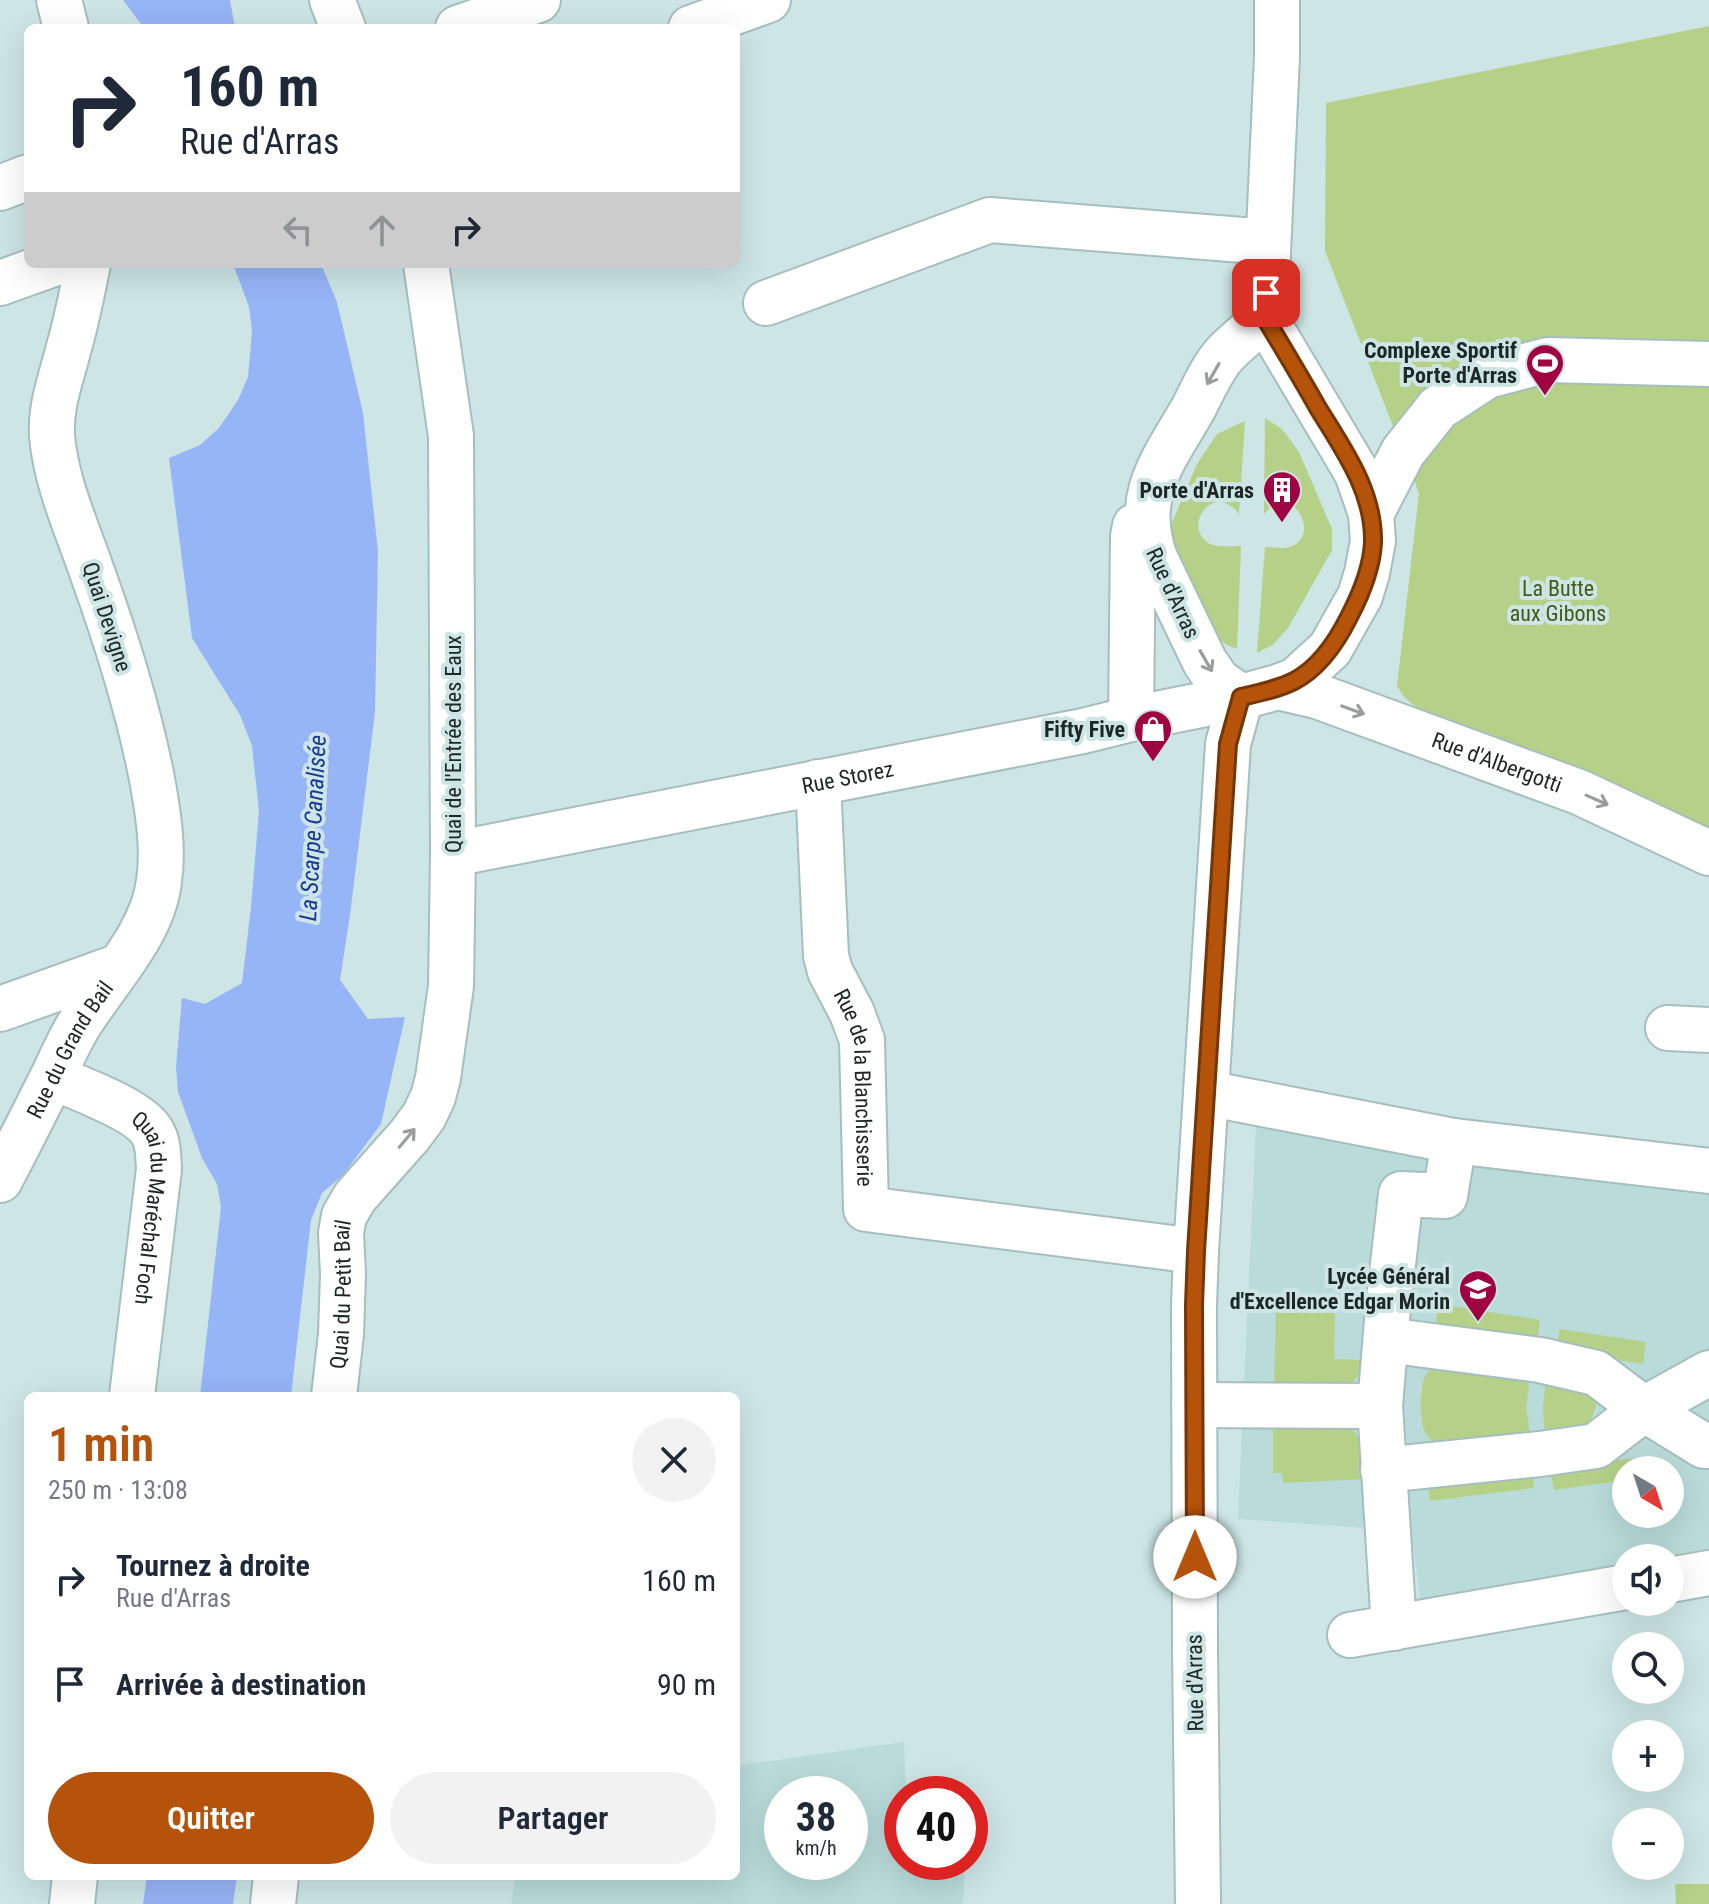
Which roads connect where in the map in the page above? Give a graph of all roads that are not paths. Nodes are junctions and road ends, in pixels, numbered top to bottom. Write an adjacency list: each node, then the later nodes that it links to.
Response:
1 (59, 0): 7 (street)
2 (332, 0): 8 (street)
3 (538, 0): 9 (street)
4 (768, 0): 10 (street)
5 (1277, 0): 11 (street)
6 (1292, 0): 11 (street)
7 (65, 24)
8 (341, 24)
9 (469, 24)
10 (702, 24)
11 (1277, 57): 14 (street)
12 (24, 179): 13 (street)
13 (0, 188)
14 (1268, 242): 19 (street); 20 (street)
15 (42, 268): 18 (street)
16 (87, 268): 29 (street, Quai Devigne)
17 (427, 268): 28 (street, Quai de l'Entrée des Eaux)
18 (0, 283)
19 (766, 303)
20 (1265, 318): 22 (street, Rue d'Arras, one-way to 22); 23 (street)
21 (1709, 364): 23 (street)
22 (1151, 485): 24 (street, Rue d'Arras, one-way to 24); 25 (street)
23 (1371, 514): 24 (street)
24 (1260, 692): 25 (street, Rue Storez); 27 (street, Rue d'Albergotti, one-way to 27); 32 (street, Rue d'Arras)
25 (1131, 719): 26 (street, Rue Storez)
26 (818, 782): 28 (street, Rue Storez); 37 (street, Rue de la Blanchisserie)
27 (1709, 853)
28 (453, 854): 36 (street, Quai de l'Entrée des Eaux, one-way to 28)
29 (120, 966): 30 (street); 31 (street, Rue du Grand Bail)
30 (0, 1009)
31 (53, 1077): 35 (street, Rue du Grand Bail); 40 (street, Quai du Maréchal Foch)
32 (1206, 1093): 33 (street); 37 (street, Rue d'Arras)
33 (1454, 1141): 34 (street); 38 (street)
34 (1709, 1171)
35 (0, 1180)
36 (355, 1197): 41 (street, Quai du Petit Bail)
37 (1196, 1251): 42 (street, Rue d'Arras)
38 (1386, 1340): 43 (street); 44 (street)
39 (1709, 1373): 44 (street)
40 (132, 1392)
41 (334, 1392)
42 (1194, 1405): 43 (street); 56 (street, Rue d'Arras)
43 (1380, 1406): 46 (street)
44 (1644, 1409): 45 (street); 46 (street)
45 (1709, 1446)
46 (1383, 1470): 50 (street)
47 (1709, 1573): 48 (street)
48 (1684, 1577)
49 (1612, 1589): 50 (street)
50 (1394, 1628): 51 (street)
51 (1350, 1635)
52 (75, 1880): 54 (street)
53 (276, 1880): 55 (street)
54 (72, 1904)
55 (273, 1904)
56 (1198, 1904)

